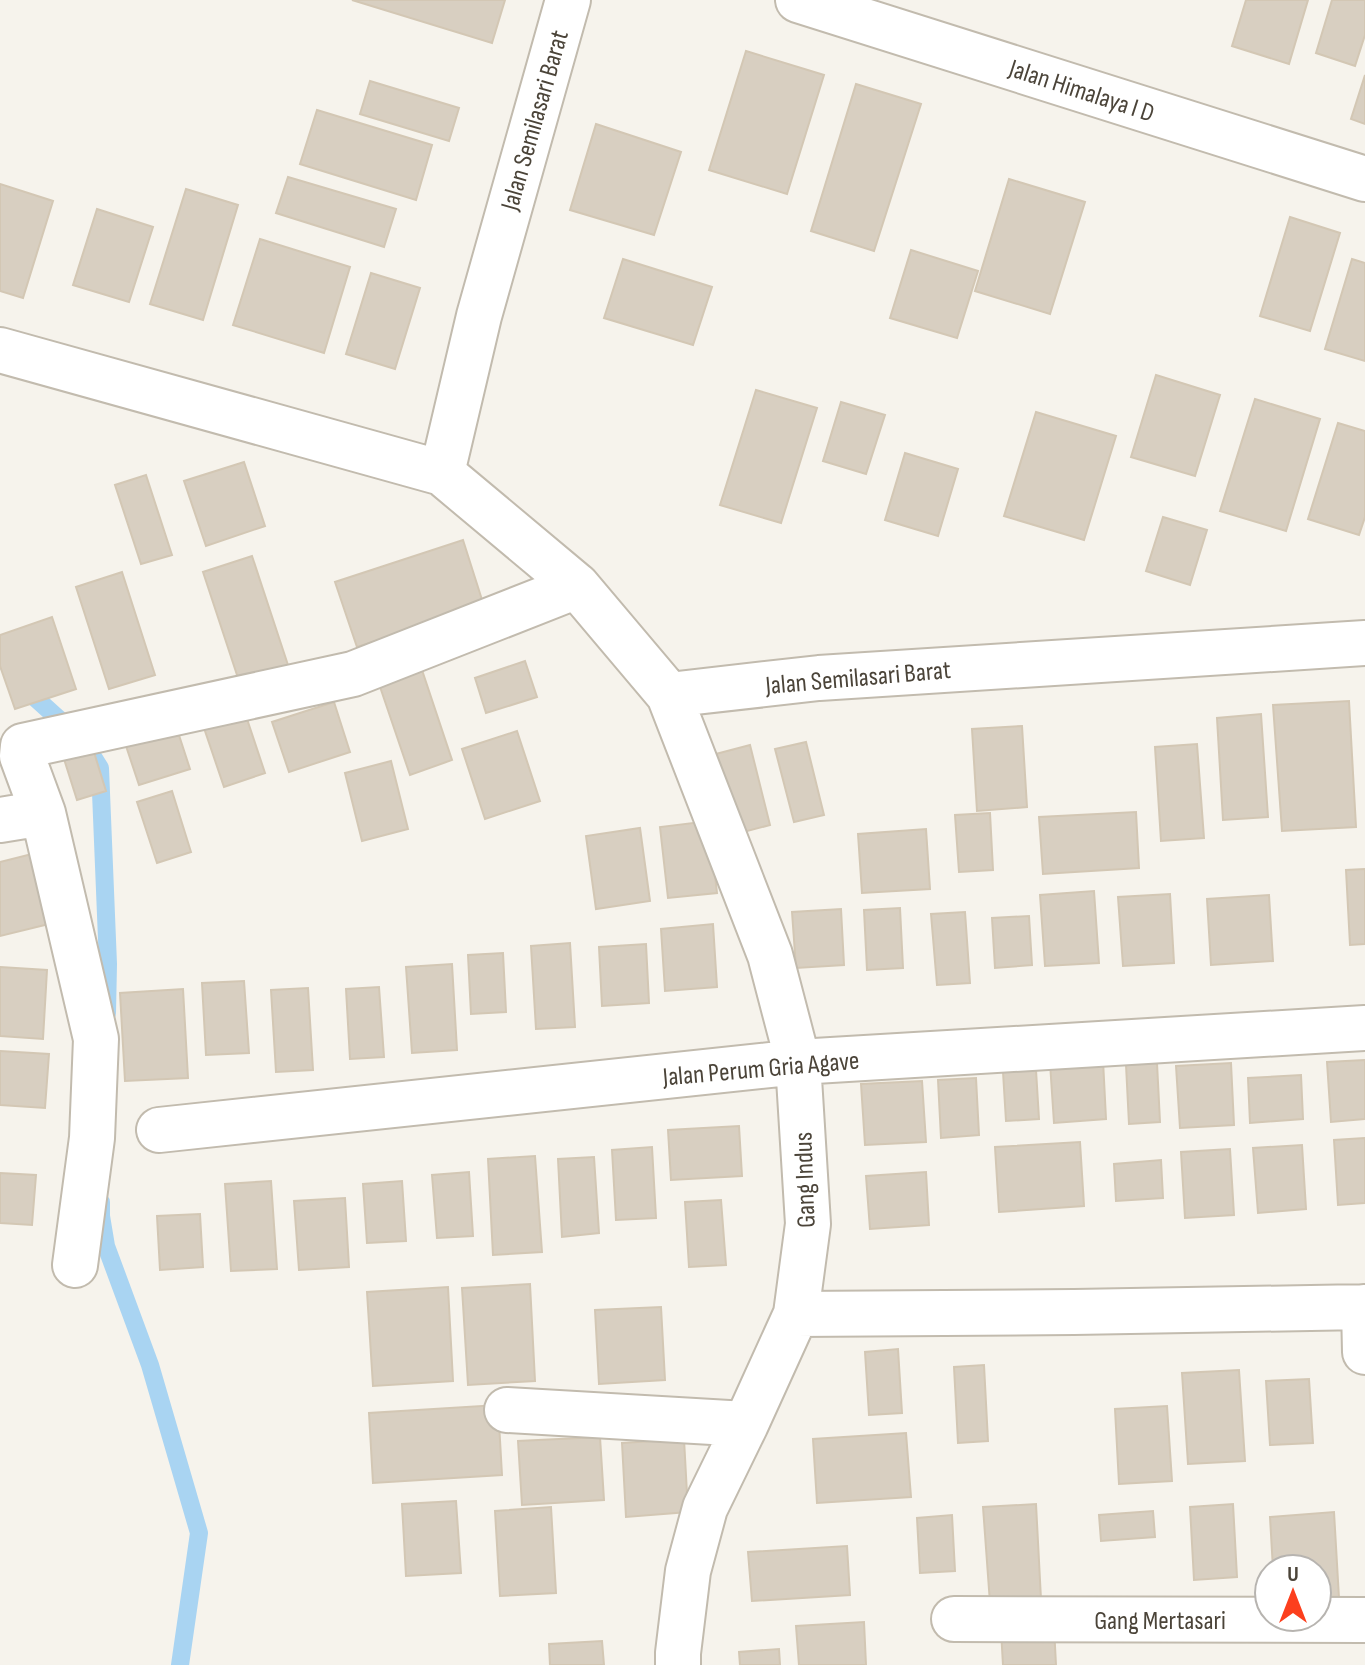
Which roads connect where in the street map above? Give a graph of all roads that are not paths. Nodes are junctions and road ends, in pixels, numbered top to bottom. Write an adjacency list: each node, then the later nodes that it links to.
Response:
1 (568, 0): 5 (street, Jalan Semilasari Barat)
2 (798, 0): 3 (street, Jalan Himalaya I D)
3 (1365, 179)
4 (0, 350): 5 (street)
5 (442, 473): 6 (street)
6 (577, 586): 8 (street); 9 (street)
7 (1365, 643): 8 (street, Jalan Semilasari Barat)
8 (669, 695): 12 (street, Gang Indus)
9 (43, 813): 10 (street); 14 (street)
10 (0, 820)
11 (1365, 1028): 12 (street, Jalan Perum Gria Agave)
12 (798, 1062): 13 (street, Jalan Perum Gria Agave); 16 (street, Gang Indus)
13 (159, 1130)
14 (75, 1265)
15 (1364, 1307): 16 (street); 17 (street)
16 (796, 1314): 19 (street, Gang Indus)
17 (1365, 1352)
18 (507, 1410): 19 (street)
19 (746, 1424): 22 (street, Gang Indus)
20 (954, 1619): 21 (street, Gang Mertasari)
21 (1365, 1620)
22 (678, 1665)

